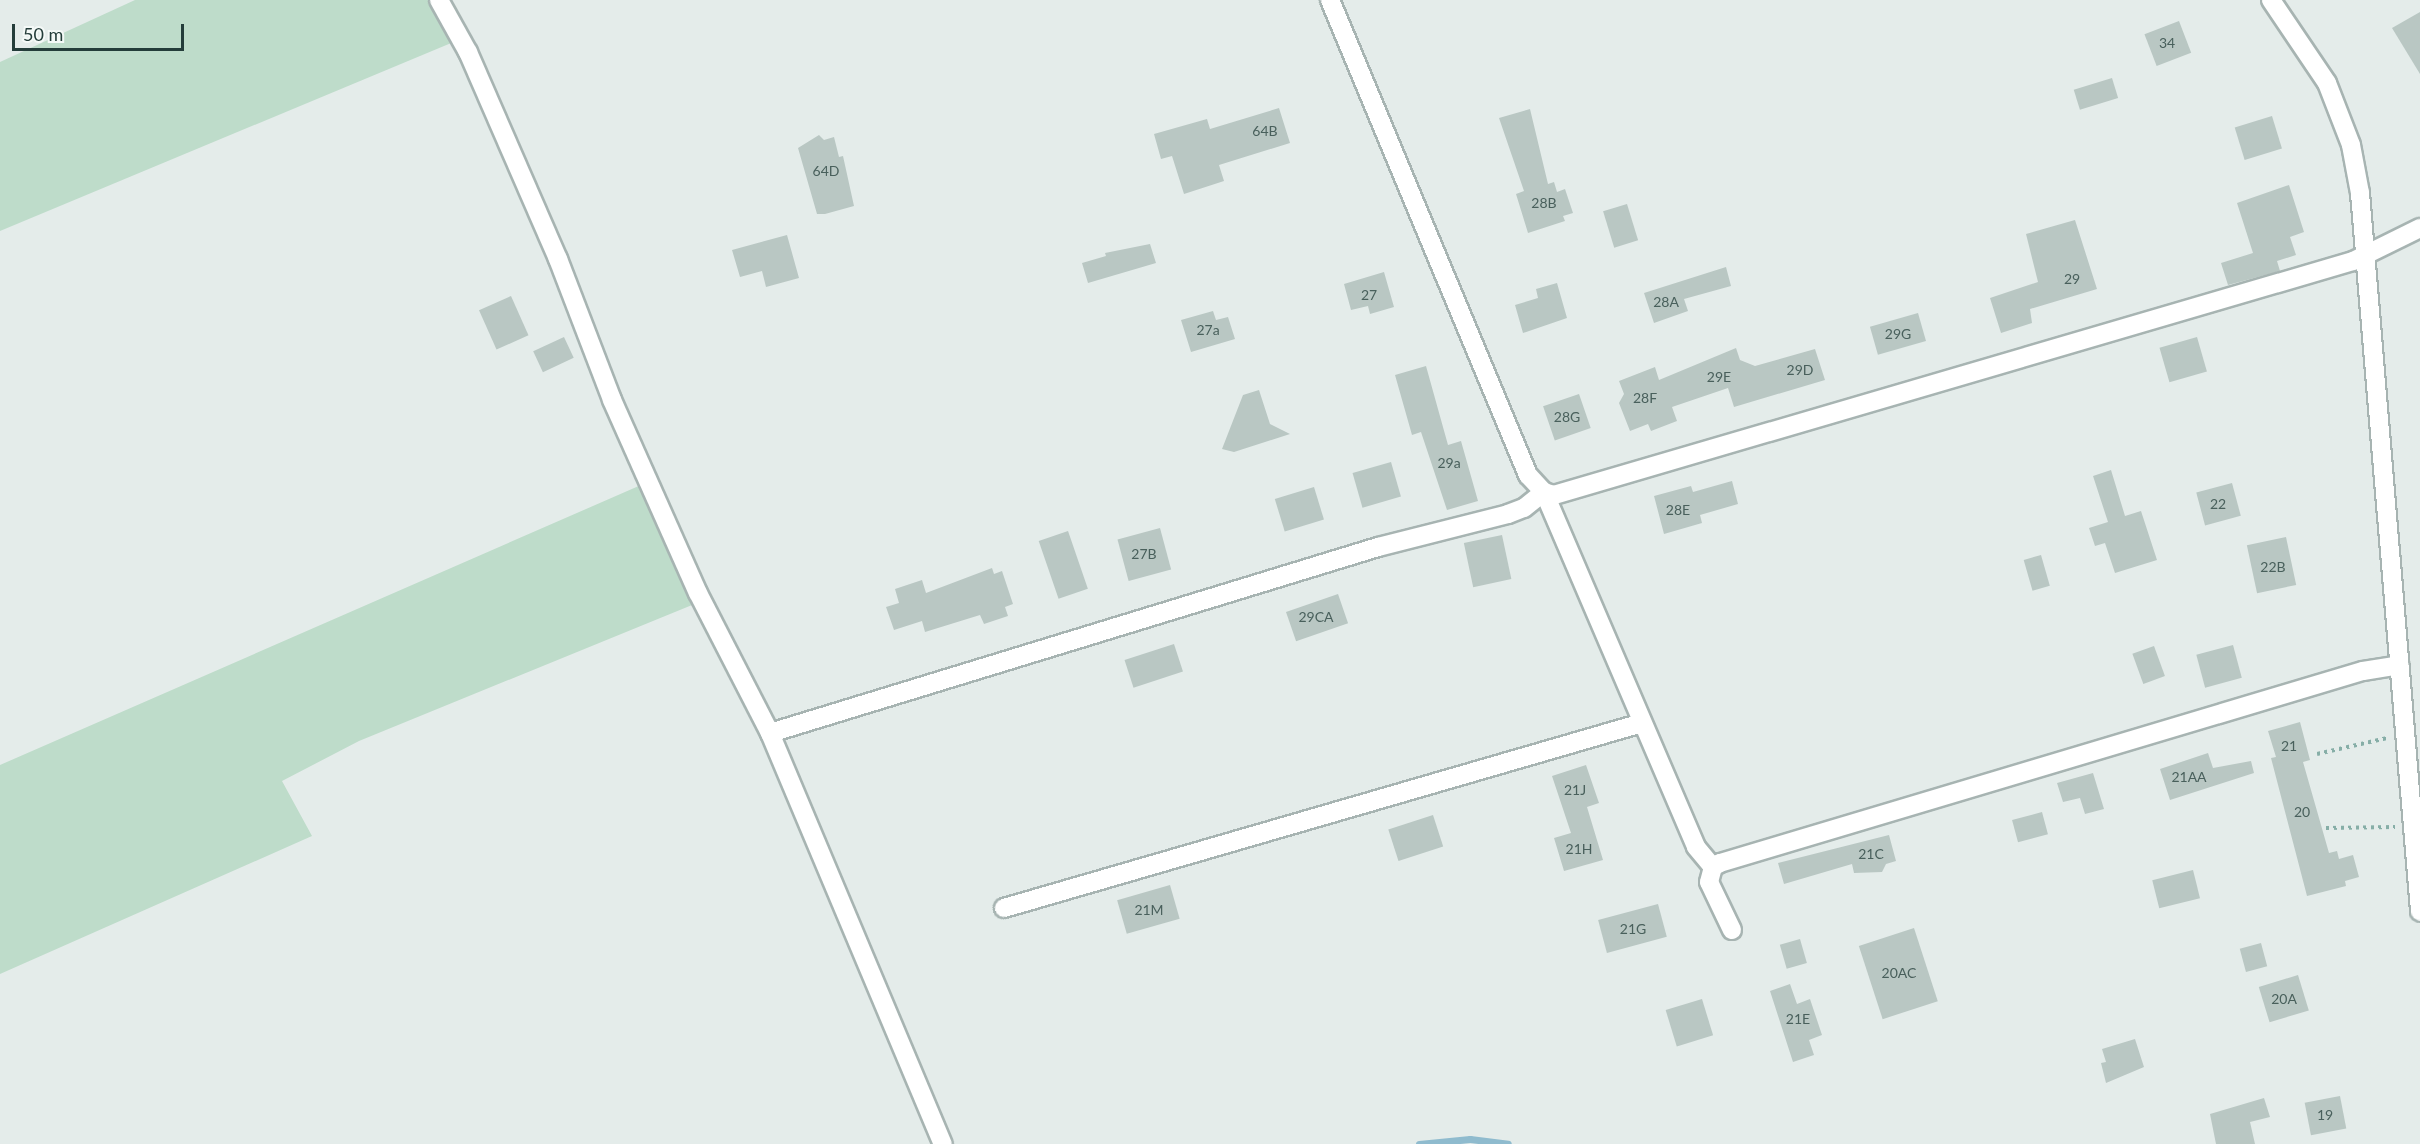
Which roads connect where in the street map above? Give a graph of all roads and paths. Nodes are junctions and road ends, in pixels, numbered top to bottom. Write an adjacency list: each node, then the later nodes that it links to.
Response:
1 (439, 0): 9 (street)
2 (1330, 0): 6 (street)
3 (2271, 0): 5 (street)
4 (2420, 228): 5 (street)
5 (2367, 256): 6 (street); 7 (street)
6 (1544, 492): 8 (street); 9 (street)
7 (2400, 665): 10 (street); 14 (street)
8 (1642, 723): 14 (street); 15 (street)
9 (770, 733): 18 (street)
10 (2405, 734): 11 (path); 12 (street)
11 (2316, 754)
12 (2413, 823): 13 (path); 16 (street)
13 (2326, 828)
14 (1713, 867): 17 (street)
15 (1004, 908)
16 (2420, 911)
17 (1732, 930)
18 (943, 1144)

